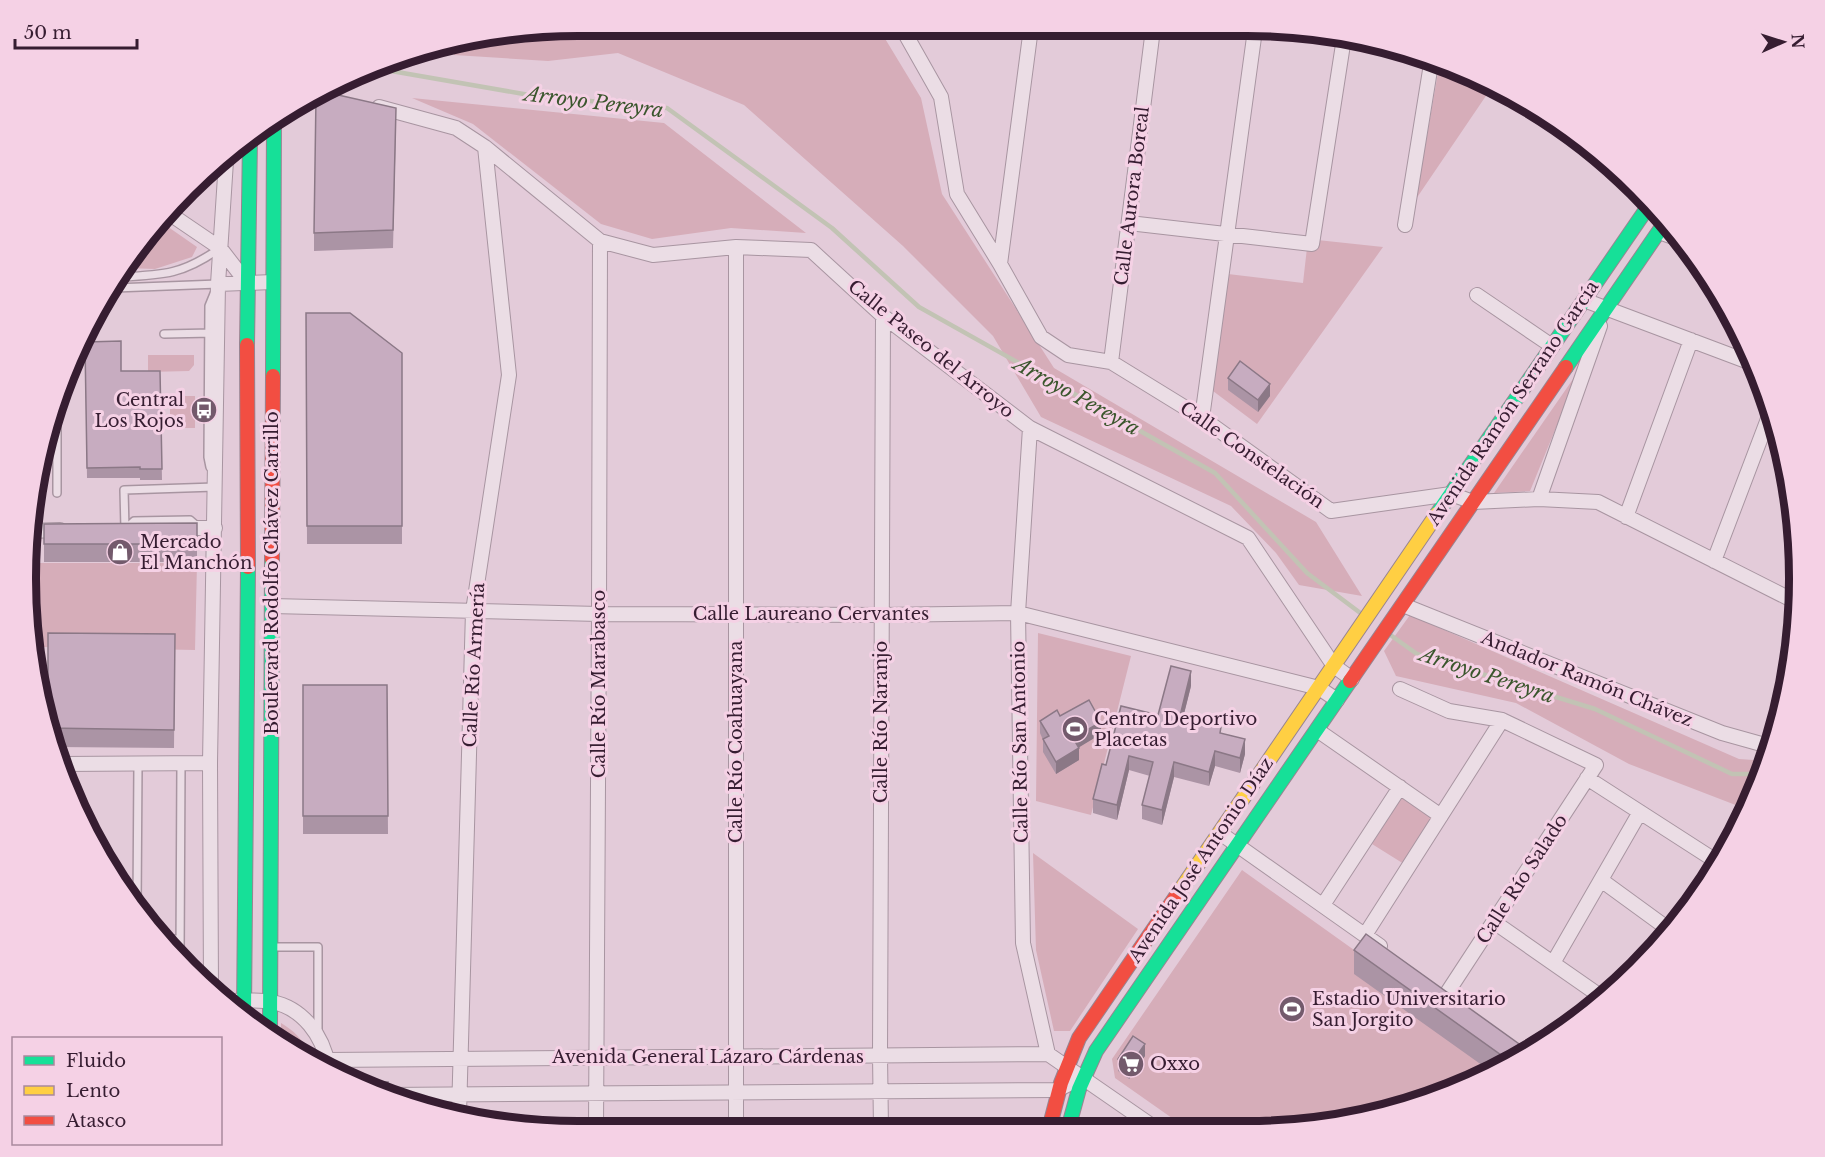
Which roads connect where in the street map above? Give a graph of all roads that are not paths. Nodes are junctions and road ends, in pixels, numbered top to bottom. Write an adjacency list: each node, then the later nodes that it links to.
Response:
1 (907, 36): 21 (street, Calle Constelación)
2 (1030, 36): 21 (street)
3 (1152, 36): 14 (street, Calle Aurora Boreal)
4 (1254, 36): 17 (street)
5 (1343, 45): 17 (street)
6 (1430, 68): 15 (street)
7 (365, 104): 10 (street, Calle Paseo del Arroyo)
8 (274, 129): 23 (street, Boulevard Rodolfo Chávez Carrillo)
9 (250, 147): 24 (street, Boulevard Rodolfo Chávez Carrillo)
10 (485, 147): 18 (street, Calle Paseo del Arroyo); 57 (street, Calle Río Armería)
11 (226, 167): 20 (street)
12 (1645, 211): 28 (street, Avenida Ramón Serrano García)
13 (175, 217): 20 (street)
14 (1129, 223): 17 (street); 37 (street, Calle Aurora Boreal)
15 (1405, 225)
16 (1661, 230): 29 (street, Avenida Ramón Serrano García)
17 (1227, 234): 38 (street)
18 (600, 241): 19 (street, Calle Paseo del Arroyo); 59 (street, Calle Río Marabasco)
19 (735, 247): 30 (street, Calle Paseo del Arroyo); 60 (street, Calle Río Coahuayana)
20 (220, 248): 22 (lane); 24 (street); 25 (street)
21 (1000, 264): 37 (street, Calle Constelación)
22 (127, 277)
23 (273, 282): 24 (street); 55 (street, Boulevard Rodolfo Chávez Carrillo)
24 (247, 283): 25 (street); 97 (street, Boulevard Rodolfo Chávez Carrillo)
25 (218, 284): 26 (lane); 31 (street)
26 (121, 288)
27 (1477, 295): 34 (street)
28 (1584, 300): 29 (street); 34 (street, Avenida Ramón Serrano García)
29 (1606, 308): 33 (street); 35 (street, Avenida Ramón Serrano García); 45 (street)
30 (883, 316): 40 (street, Calle Paseo del Arroyo); 61 (street, Calle Río Naranjo)
31 (213, 333): 32 (lane); 42 (street)
32 (164, 334)
33 (1691, 340): 36 (street); 47 (street)
34 (1552, 346): 35 (lane); 44 (street, Avenida Ramón Serrano García)
35 (1571, 359): 46 (street, Avenida Ramón Serrano García)
36 (1743, 360)
37 (1111, 362): 38 (street, Calle Constelación)
38 (1202, 418): 44 (street, Calle Constelación)
39 (1766, 423): 52 (street)
40 (1030, 428): 58 (street, Calle Río San Antonio); 62 (street, Calle Paseo del Arroyo)
41 (57, 429): 43 (lane)
42 (215, 488): 48 (street); 49 (lane)
43 (57, 493)
44 (1451, 494): 46 (street, Calle Constelación); 54 (street, Avenida Ramón Serrano García)
45 (1539, 499): 46 (street, Calle Constelación); 47 (street, Calle Constelación)
46 (1473, 502): 56 (street, Avenida Ramón Serrano García)
47 (1626, 517): 52 (street, Calle Constelación)
48 (215, 528): 49 (street); 71 (street)
49 (120, 529)
50 (72, 530): 51 (street)
51 (38, 531)
52 (1714, 561): 53 (street, Calle Constelación)
53 (1788, 598)
54 (1377, 602): 62 (street, Avenida José Antonio Díaz)
55 (272, 606): 57 (street, Calle Laureano Cervantes); 90 (street, Boulevard Rodolfo Chávez Carrillo)
56 (1401, 608): 63 (street, Avenida José Antonio Díaz); 69 (street, Andador Ramón Chávez)
57 (473, 611): 59 (street, Calle Laureano Cervantes); 106 (street, Calle Río Armería)
58 (1018, 613): 61 (street, Calle Laureano Cervantes); 64 (street, Calle Laureano Cervantes); 101 (street, Calle Río San Antonio)
59 (599, 614): 60 (street, Calle Laureano Cervantes); 104 (street, Calle Río Marabasco)
60 (736, 614): 61 (street, Calle Laureano Cervantes); 103 (street, Calle Río Coahuayana)
61 (882, 615): 102 (street, Calle Río Naranjo)
62 (1334, 666): 63 (street, Calle Paseo del Arroyo); 64 (street, Avenida José Antonio Díaz)
63 (1352, 679): 66 (street, Avenida José Antonio Díaz)
64 (1319, 688): 66 (street, Calle Laureano Cervantes); 78 (street, Avenida José Antonio Díaz)
65 (1400, 689): 67 (street)
66 (1337, 700): 68 (street, Avenida José Antonio Díaz)
67 (1502, 720): 74 (street, Calle Río Salado); 77 (street)
68 (1317, 730): 75 (street); 79 (street, Avenida José Antonio Díaz)
69 (1763, 744)
70 (181, 763): 71 (street); 73 (street); 88 (lane)
71 (210, 763): 93 (street)
72 (69, 764): 73 (street)
73 (138, 764): 82 (lane)
74 (1587, 778): 76 (street); 84 (street, Calle Río Salado)
75 (1400, 787): 77 (street); 83 (street)
76 (1640, 812): 80 (street); 81 (street)
77 (1441, 816): 86 (street)
78 (1220, 832): 79 (street); 108 (street, Avenida José Antonio Díaz)
79 (1238, 845): 83 (street); 109 (street, Avenida José Antonio Díaz)
80 (1711, 858)
81 (1601, 880): 85 (street); 92 (street)
82 (137, 894)
83 (1323, 905): 86 (street)
84 (1494, 922): 92 (street); 94 (street, Calle Río Salado)
85 (1663, 925)
86 (1365, 935): 91 (street)
87 (174, 939): 88 (lane)
88 (180, 939): 89 (lane)
89 (180, 946)
90 (270, 947): 96 (street, Boulevard Rodolfo Chávez Carrillo); 100 (lane)
91 (1393, 955)
92 (1553, 963): 95 (street)
93 (211, 977)
94 (1447, 993)
95 (1596, 993)
96 (270, 1002): 98 (street); 99 (street, Boulevard Rodolfo Chávez Carrillo); 100 (street)
97 (244, 1006)
98 (245, 1007)
99 (270, 1025)
100 (318, 1036): 105 (street)
101 (1048, 1054): 102 (street, Avenida General Lázaro Cárdenas); 108 (street)
102 (880, 1055): 103 (street, Avenida General Lázaro Cárdenas); 111 (street, Calle Río Naranjo)
103 (736, 1057): 104 (street, Avenida General Lázaro Cárdenas); 112 (street, Calle Río Coahuayana)
104 (596, 1058): 106 (street, Avenida General Lázaro Cárdenas); 113 (street, Calle Río Marabasco)
105 (327, 1059)
106 (459, 1059): 107 (street, Avenida General Lázaro Cárdenas); 114 (street, Calle Río Armería)
107 (335, 1063)
108 (1066, 1066): 109 (street); 110 (street, Avenida José Antonio Díaz)
109 (1083, 1077): 110 (street); 121 (street, Avenida José Antonio Díaz); 122 (street)
110 (1057, 1090): 111 (street, Avenida General Lázaro Cárdenas); 120 (street, Avenida José Antonio Díaz)
111 (880, 1091): 112 (street, Avenida General Lázaro Cárdenas); 119 (street, Calle Río Naranjo)
112 (735, 1092): 113 (street, Avenida General Lázaro Cárdenas); 118 (street, Calle Río Coahuayana)
113 (596, 1093): 114 (street, Avenida General Lázaro Cárdenas); 117 (street, Calle Río Marabasco)
114 (459, 1094): 115 (street, Avenida General Lázaro Cárdenas); 116 (street, Calle Río Armería)
115 (412, 1095)
116 (459, 1108)
117 (596, 1121)
118 (736, 1121)
119 (881, 1121)
120 (1051, 1121)
121 (1070, 1121)
122 (1145, 1121)

